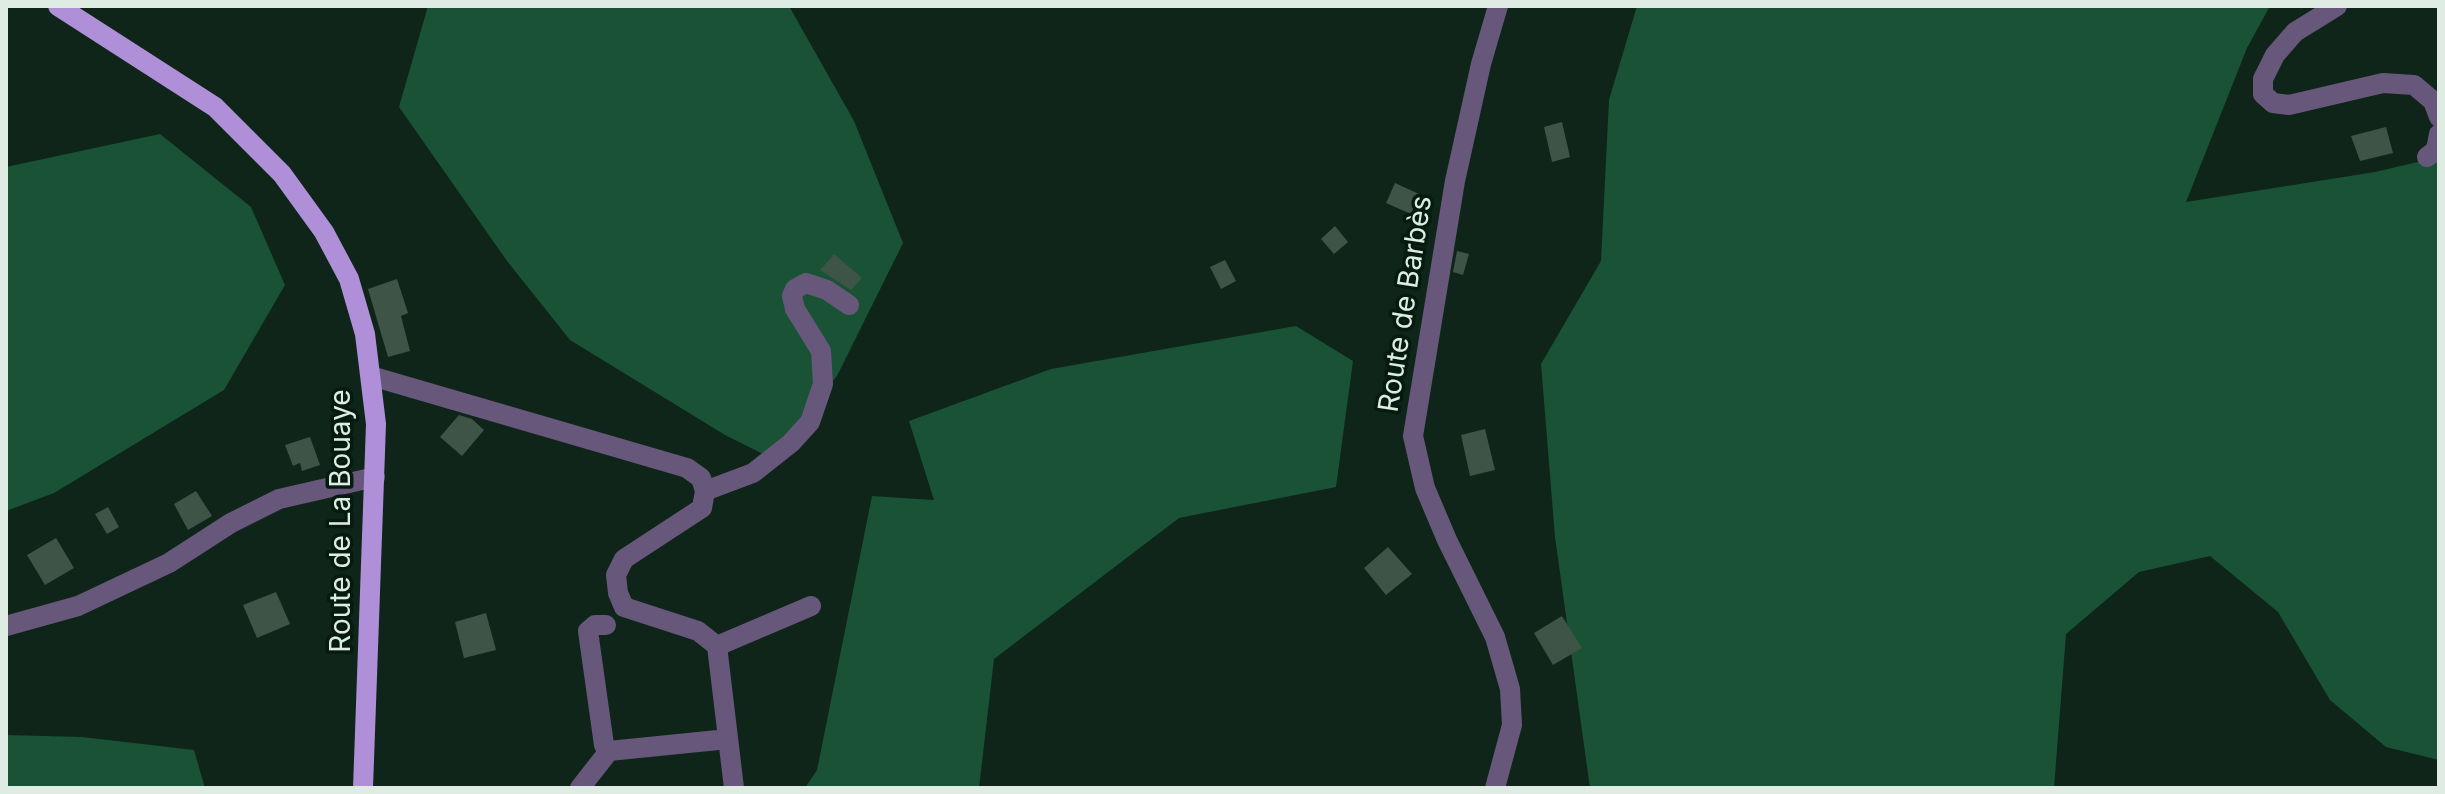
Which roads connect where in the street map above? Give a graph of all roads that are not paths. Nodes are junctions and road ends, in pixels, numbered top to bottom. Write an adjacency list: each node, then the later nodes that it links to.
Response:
1 (58, 6): 8 (main road, Route de La Bouaye)
2 (1498, 6): 20 (street, Route de Barbès)
3 (2337, 6): 4 (street)
4 (2439, 117)
5 (2439, 134): 6 (street)
6 (2427, 157)
7 (849, 305): 10 (street)
8 (371, 376): 9 (main road, Route de La Bouaye); 10 (street)
9 (375, 477): 13 (street); 17 (main road, Route de La Bouaye)
10 (705, 491): 14 (street)
11 (811, 606): 14 (street)
12 (606, 625): 16 (street)
13 (6, 626)
14 (717, 646): 15 (street)
15 (728, 739): 16 (street); 19 (street)
16 (609, 751): 18 (street)
17 (363, 788)
18 (580, 788)
19 (734, 788)
20 (1495, 788)

